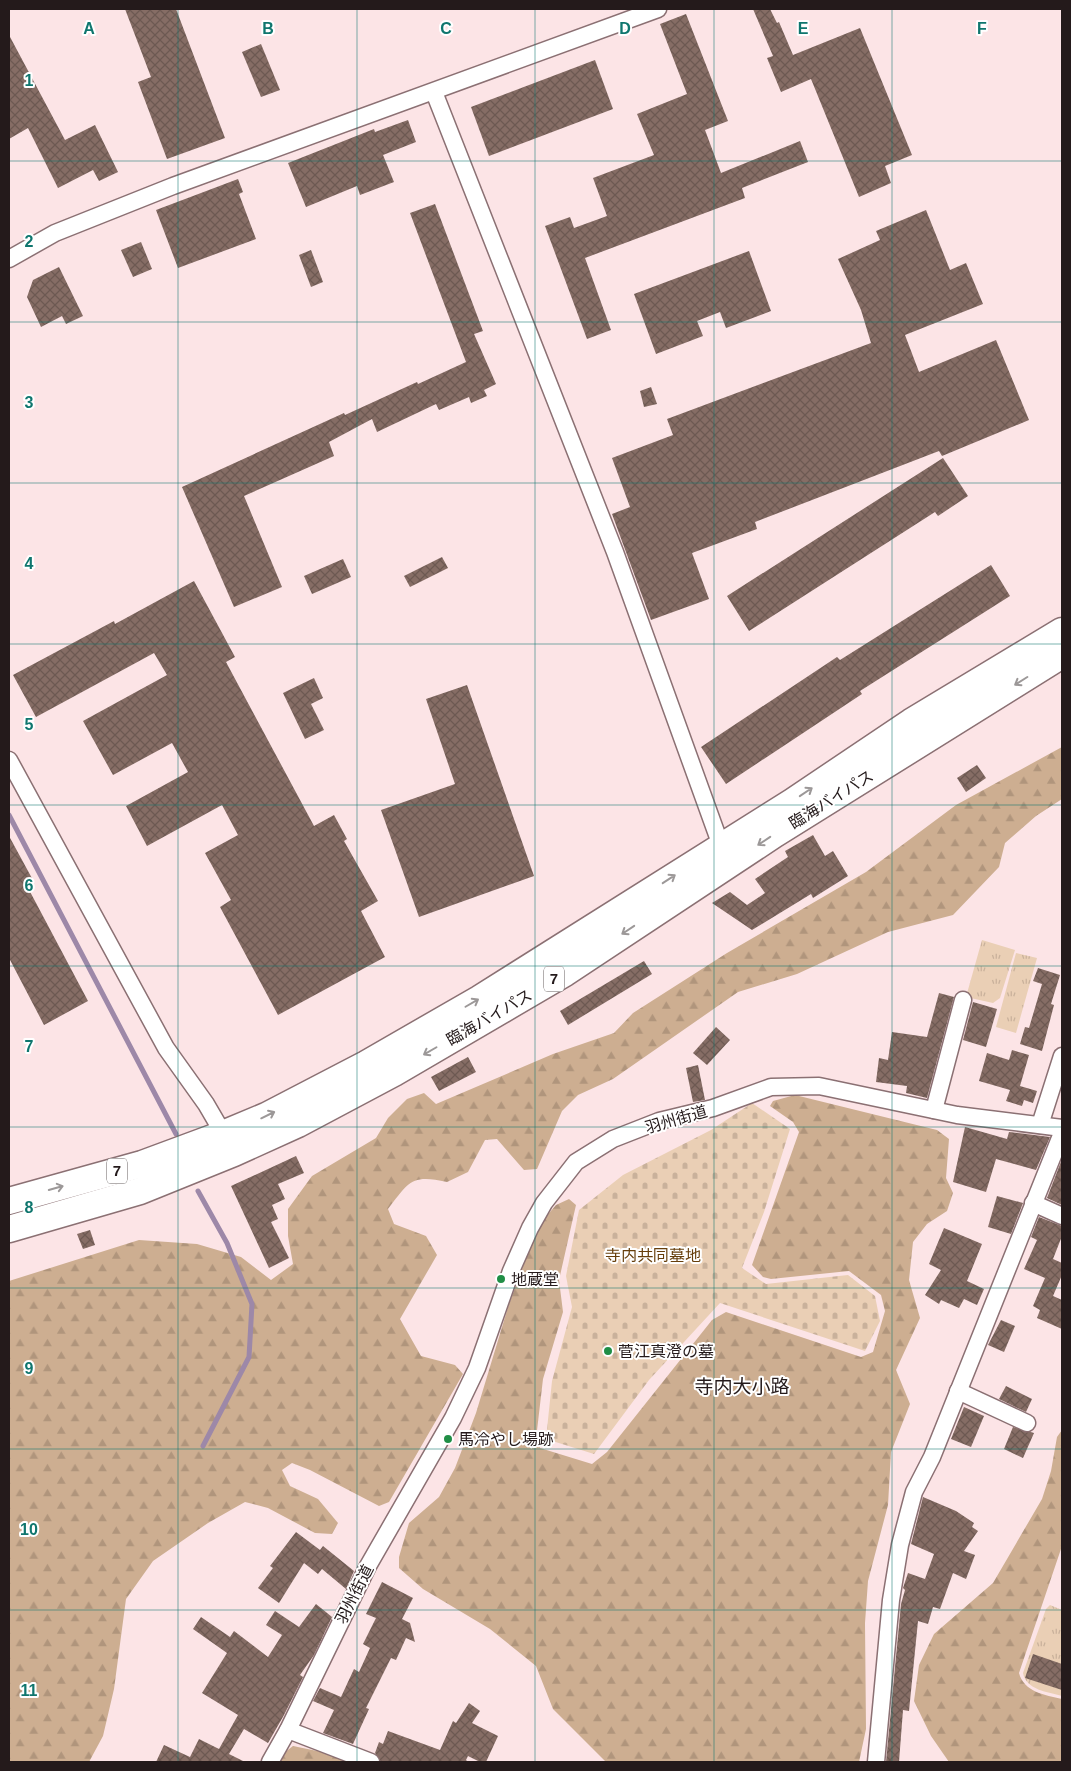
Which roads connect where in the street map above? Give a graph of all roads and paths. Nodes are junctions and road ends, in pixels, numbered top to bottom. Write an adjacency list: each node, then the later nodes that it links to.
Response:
1 (658, 9): 2 (street)
2 (434, 92): 3 (street); 7 (street)
3 (9, 259)
4 (1062, 631): 7 (highway, 臨海バイパス / 7, one-way to 4)
5 (1062, 655): 7 (highway, 臨海バイパス / 7, one-way to 7)
6 (9, 760): 14 (street)
7 (724, 856): 14 (highway, 臨海バイパス / 7)
8 (963, 1000): 10 (street)
9 (1062, 1056): 11 (street)
10 (934, 1110): 11 (street, 羽州街道); 21 (street, 羽州街道)
11 (1040, 1125): 12 (street, 羽州街道)
12 (1062, 1128)
13 (1062, 1133): 16 (street)
14 (229, 1144): 15 (highway, 臨海バイパス / 7, one-way to 14); 18 (highway, 臨海バイパス / 7)
15 (9, 1201)
16 (1033, 1202): 17 (street); 19 (street)
17 (1062, 1216)
18 (9, 1229)
19 (958, 1391): 20 (street); 24 (street)
20 (1027, 1423)
21 (288, 1730): 22 (street, 羽州街道); 23 (street)
22 (270, 1762)
23 (371, 1762)
24 (876, 1762)

